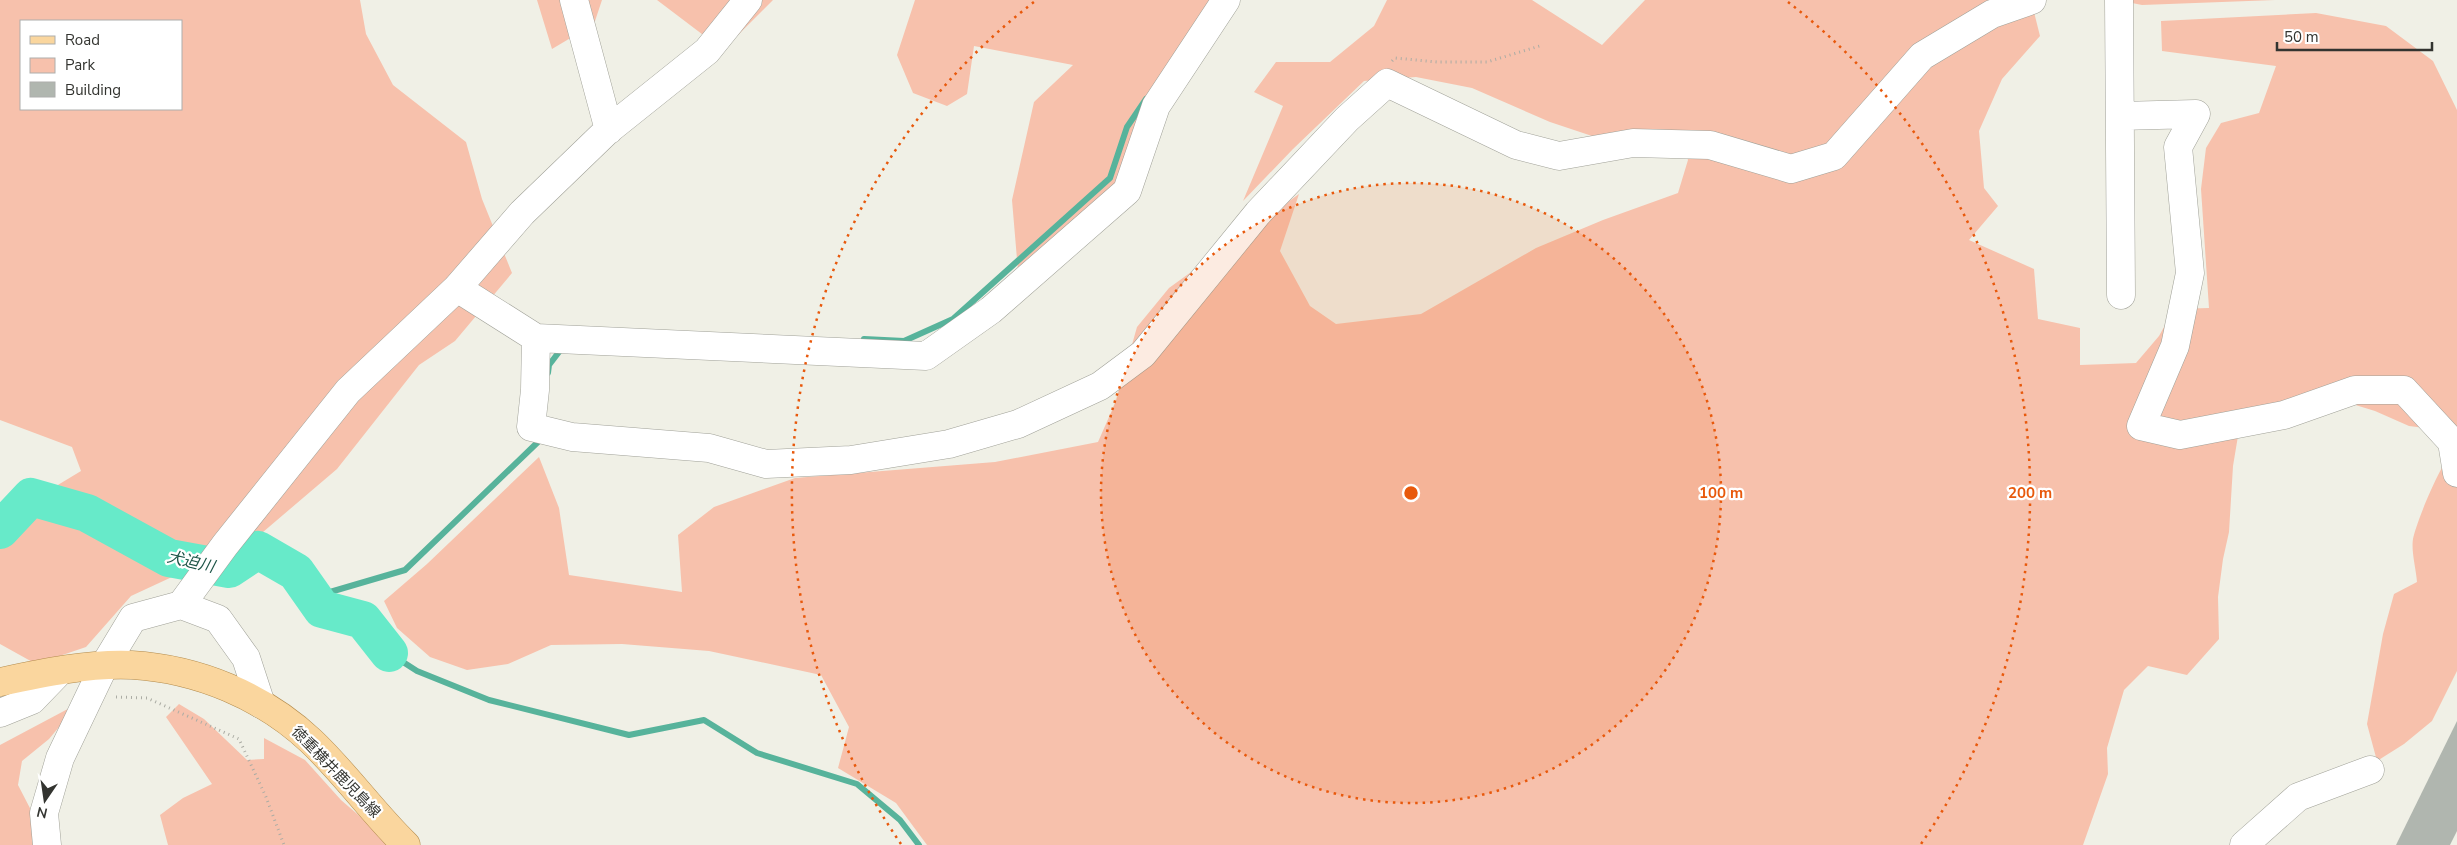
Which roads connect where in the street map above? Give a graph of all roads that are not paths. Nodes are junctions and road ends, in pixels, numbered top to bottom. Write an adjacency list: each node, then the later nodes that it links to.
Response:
1 (574, 0): 7 (street)
2 (748, 0): 7 (street)
3 (1226, 0): 10 (street)
4 (2032, 0): 10 (street)
5 (2120, 0): 6 (street)
6 (2120, 116): 9 (street); 11 (street)
7 (609, 130): 8 (street)
8 (457, 288): 10 (street); 12 (street)
9 (2121, 295)
10 (536, 338)
11 (2457, 473)
12 (181, 605): 13 (street); 16 (street)
13 (104, 666): 14 (main road, 徳重横井鹿児島線); 16 (main road, 徳重横井鹿児島線); 19 (street)
14 (59, 672): 15 (main road, 徳重横井鹿児島線); 17 (street)
15 (0, 682)
16 (261, 704): 20 (main road, 徳重横井鹿児島線)
17 (0, 714)
18 (2370, 770): 21 (street)
19 (47, 845)
20 (406, 845)
21 (2244, 845)

